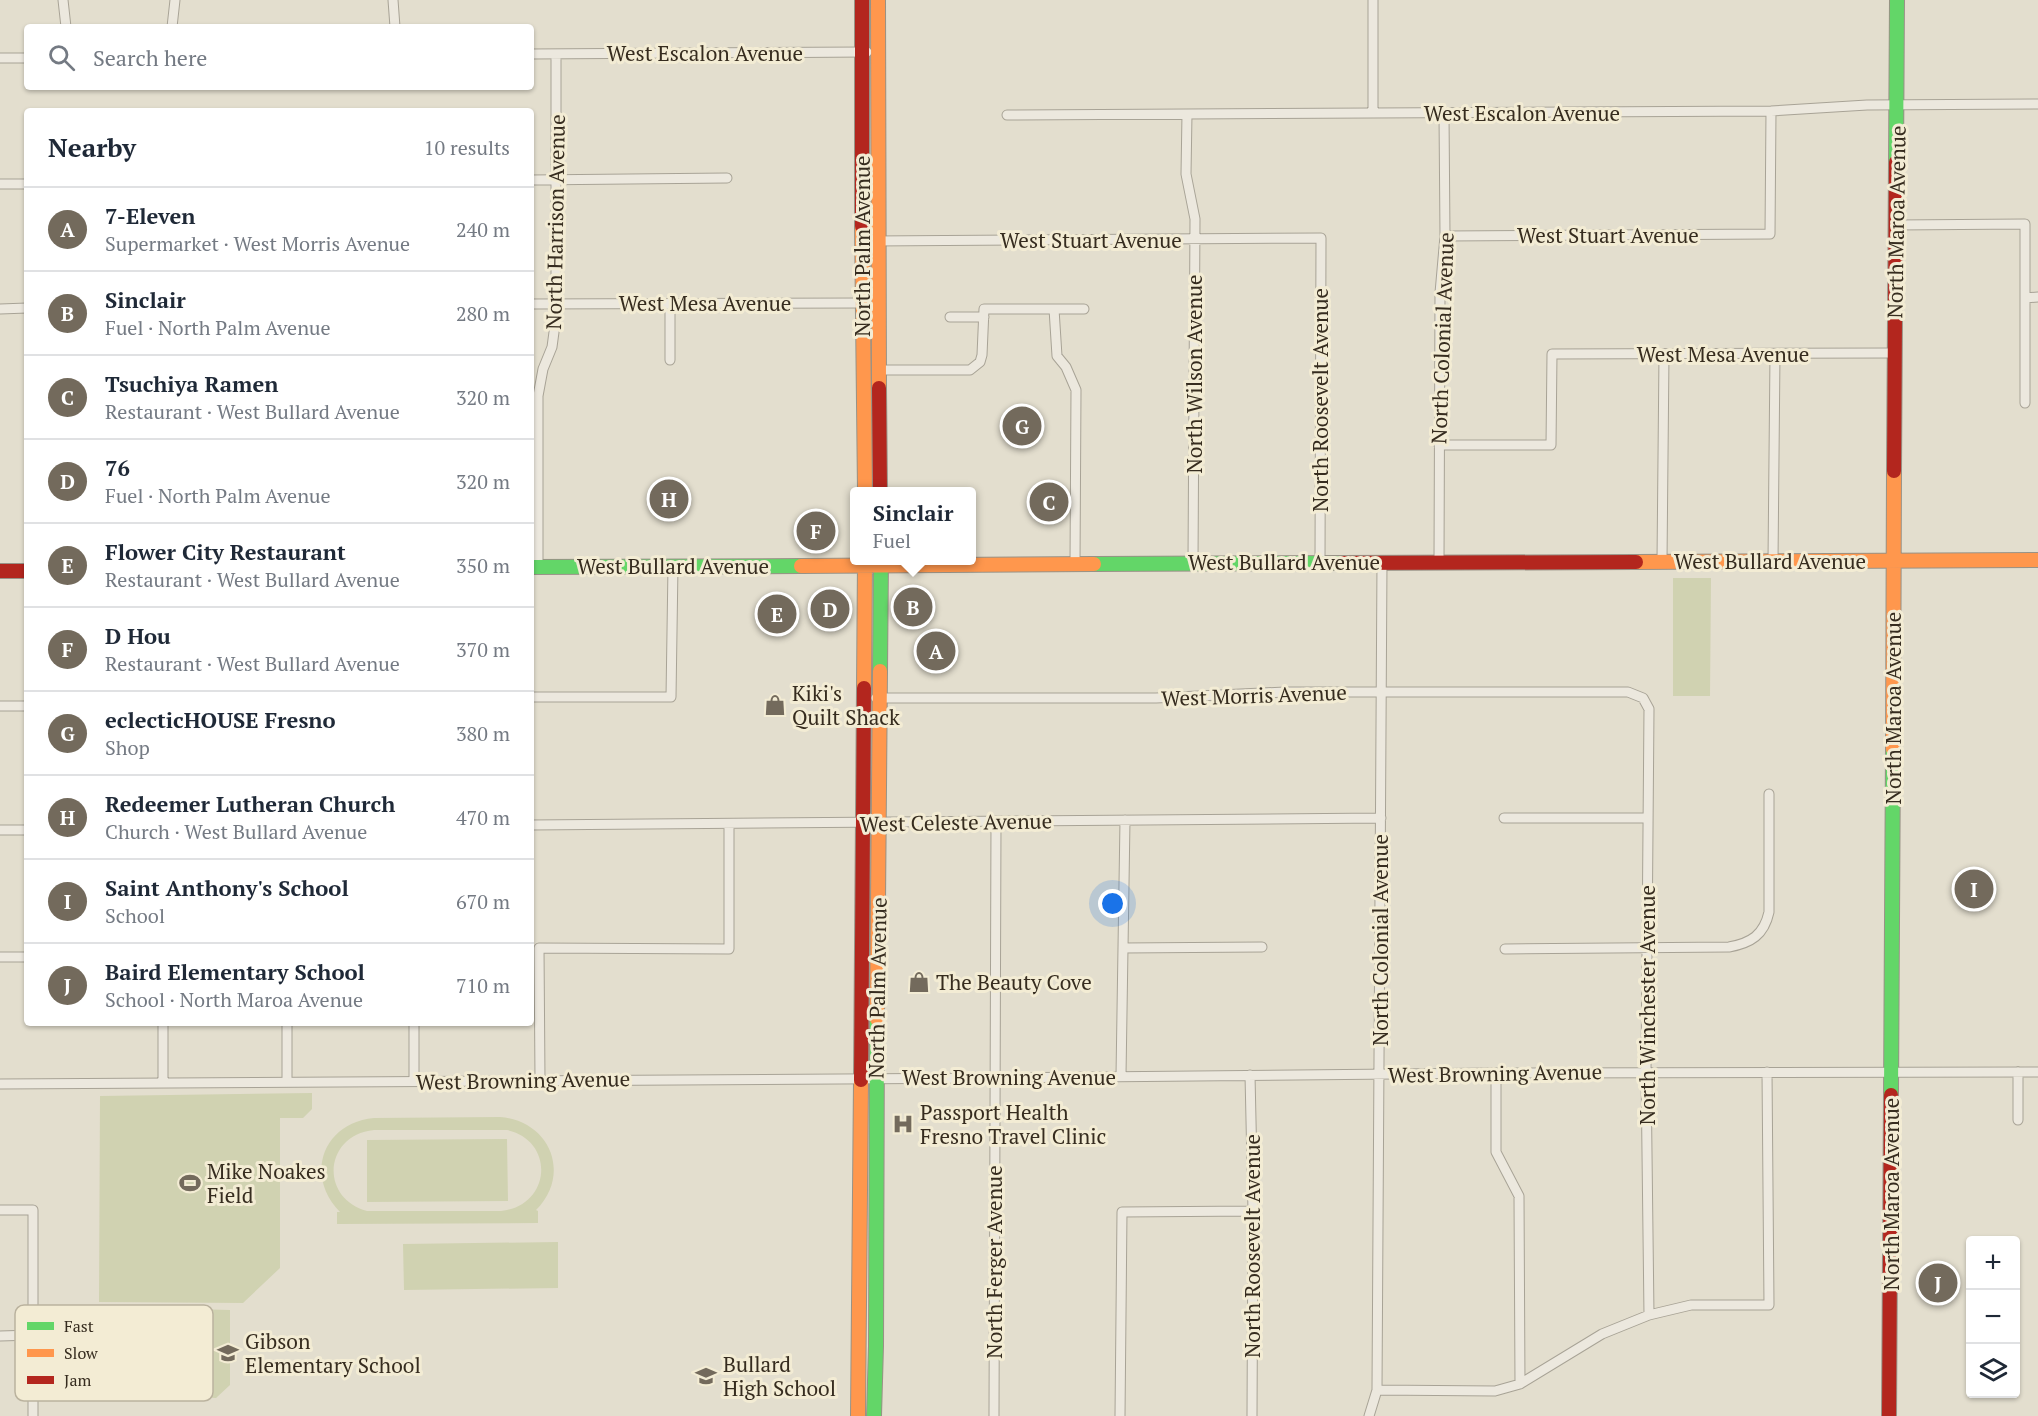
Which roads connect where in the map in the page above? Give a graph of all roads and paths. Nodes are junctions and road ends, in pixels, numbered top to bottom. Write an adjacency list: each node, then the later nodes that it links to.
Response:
1 (63, 0): 8 (street)
2 (175, 0): 9 (street)
3 (393, 0): 10 (street)
4 (862, 0): 11 (main road, North Palm Avenue)
5 (878, 0): 12 (main road, North Palm Avenue)
6 (1373, 0): 20 (street)
7 (1897, 0): 17 (main road, North Maroa Avenue)
8 (66, 24)
9 (172, 24)
10 (395, 24)
11 (862, 52): 12 (street, West Escalon Avenue); 14 (street, West Escalon Avenue); 34 (main road, North Palm Avenue)
12 (878, 52): 33 (main road, North Palm Avenue)
13 (534, 54): 14 (street, West Escalon Avenue)
14 (556, 54): 26 (street, North Harrison Avenue)
15 (0, 58): 16 (street)
16 (24, 58)
17 (1897, 104): 18 (street, West Escalon Avenue); 19 (street, West Escalon Avenue); 29 (main road, North Maroa Avenue)
18 (2038, 104)
19 (1771, 111): 22 (street, West Escalon Avenue); 30 (street, West Stuart Avenue)
20 (1373, 113): 21 (street, West Escalon Avenue); 22 (street, West Escalon Avenue)
21 (1186, 114): 23 (street, West Escalon Avenue); 32 (street, North Wilson Avenue)
22 (1444, 114): 30 (street, North Colonial Avenue)
23 (1006, 115)
24 (728, 178): 26 (street)
25 (534, 180): 26 (street)
26 (556, 180): 41 (street, North Harrison Avenue)
27 (0, 184): 28 (street)
28 (24, 184)
29 (1896, 225): 36 (street); 48 (main road, North Maroa Avenue)
30 (1445, 236): 55 (street, North Colonial Avenue)
31 (1321, 238): 32 (street, West Stuart Avenue); 65 (street, North Roosevelt Avenue)
32 (1195, 239): 33 (street, West Stuart Avenue); 68 (street, North Wilson Avenue)
33 (877, 241): 34 (street, West Stuart Avenue); 39 (main road, North Palm Avenue)
34 (861, 242): 38 (main road, North Palm Avenue)
35 (2038, 297): 36 (street)
36 (2025, 298): 54 (street)
37 (670, 303): 38 (street, West Mesa Avenue); 41 (street, West Mesa Avenue); 51 (street)
38 (861, 303): 39 (street, West Mesa Avenue); 52 (main road, North Palm Avenue)
39 (878, 303): 53 (main road, North Palm Avenue)
40 (534, 304): 41 (street, West Mesa Avenue)
41 (556, 304): 73 (street, North Harrison Avenue)
42 (24, 308): 43 (street)
43 (0, 309)
44 (1053, 309): 45 (street); 47 (street); 69 (street)
45 (1084, 309)
46 (950, 317): 47 (street)
47 (984, 317): 53 (street)
48 (1895, 353): 50 (street, West Mesa Avenue); 59 (main road, North Maroa Avenue)
49 (1664, 354): 50 (street, West Mesa Avenue); 55 (street, West Mesa Avenue); 62 (street)
50 (1775, 354): 63 (street)
51 (670, 360)
52 (863, 361): 56 (main road); 57 (main road, North Palm Avenue)
53 (880, 370): 56 (main road, North Palm Avenue)
54 (2025, 403)
55 (1439, 445): 61 (street, North Colonial Avenue)
56 (880, 449): 58 (main road, North Palm Avenue)
57 (865, 487)
58 (880, 487)
59 (1894, 560): 60 (main road, West Bullard Avenue); 63 (main road, West Bullard Avenue); 106 (main road, North Maroa Avenue)
60 (2038, 560)
61 (1439, 561): 62 (main road, West Bullard Avenue); 66 (main road, West Bullard Avenue)
62 (1662, 561): 63 (main road, West Bullard Avenue)
63 (1773, 561)
64 (850, 562): 72 (main road, West Bullard Avenue)
65 (1320, 562): 66 (main road, West Bullard Avenue); 68 (main road, West Bullard Avenue)
66 (1382, 562): 76 (street, North Colonial Avenue)
67 (976, 563): 69 (main road, West Bullard Avenue)
68 (1193, 563): 69 (main road, West Bullard Avenue)
69 (1075, 564)
70 (865, 565): 78 (main road, North Palm Avenue)
71 (881, 565): 79 (main road, North Palm Avenue)
72 (673, 566): 73 (main road, West Bullard Avenue); 77 (street)
73 (535, 567)
74 (0, 571): 75 (main road)
75 (24, 571)
76 (1381, 691): 79 (street, West Morris Avenue); 80 (street, West Morris Avenue); 84 (street, North Colonial Avenue)
77 (534, 697)
78 (864, 698): 79 (street, West Morris Avenue); 90 (main road, North Palm Avenue)
79 (879, 698): 89 (main road, North Palm Avenue)
80 (1643, 698): 86 (street, North Winchester Avenue)
81 (0, 706): 82 (street)
82 (24, 706)
83 (1769, 794): 96 (street)
84 (1381, 818): 87 (street, West Celeste Avenue); 110 (street, North Colonial Avenue)
85 (1504, 818): 86 (street)
86 (1648, 818): 96 (street, North Winchester Avenue)
87 (1125, 820): 88 (street, West Celeste Avenue); 97 (street)
88 (996, 821): 89 (street, West Celeste Avenue); 115 (street, North Ferger Avenue)
89 (879, 822): 90 (street, West Celeste Avenue); 114 (main road, North Palm Avenue)
90 (863, 823): 91 (street, West Celeste Avenue); 113 (main road, North Palm Avenue)
91 (729, 824): 92 (street, West Celeste Avenue); 116 (street)
92 (534, 825)
93 (0, 830): 94 (street)
94 (24, 830)
95 (1263, 947): 97 (street)
96 (1647, 947): 98 (street); 104 (street, North Winchester Avenue)
97 (1123, 948): 112 (street)
98 (1504, 949)
99 (0, 957): 100 (street)
100 (24, 957)
101 (164, 1026): 118 (street)
102 (287, 1026): 119 (street)
103 (414, 1026): 117 (street)
104 (1646, 1072): 105 (street, West Browning Avenue); 109 (street, West Browning Avenue); 127 (street, North Winchester Avenue)
105 (1767, 1072): 106 (street, West Browning Avenue); 127 (street)
106 (1891, 1072): 107 (street, West Browning Avenue); 136 (main road, North Maroa Avenue)
107 (2018, 1072): 108 (street, West Browning Avenue); 121 (street)
108 (2038, 1072)
109 (1496, 1073): 110 (street, West Browning Avenue); 128 (street)
110 (1379, 1074): 111 (street, West Browning Avenue); 129 (street, North Colonial Avenue)
111 (1250, 1075): 112 (street, West Browning Avenue); 123 (street, North Roosevelt Avenue)
112 (1121, 1076): 115 (street, West Browning Avenue)
113 (861, 1078): 114 (street, West Browning Avenue); 116 (street, West Browning Avenue); 125 (main road, North Palm Avenue)
114 (876, 1078): 115 (street, West Browning Avenue); 126 (main road, North Palm Avenue)
115 (994, 1078): 132 (street, North Ferger Avenue)
116 (540, 1079): 117 (street, West Browning Avenue)
117 (414, 1081): 119 (street, West Browning Avenue)
118 (163, 1082): 119 (street, West Browning Avenue); 120 (street, West Browning Avenue)
119 (287, 1082)
120 (0, 1084)
121 (2018, 1120)
122 (0, 1210): 124 (street)
123 (1253, 1211): 133 (street); 134 (street, North Roosevelt Avenue)
124 (33, 1305)
125 (860, 1308): 126 (main road); 130 (main road, North Palm Avenue)
126 (876, 1309): 131 (main road, North Palm Avenue)
127 (1648, 1314): 128 (street)
128 (1520, 1384): 129 (street)
129 (1377, 1390): 135 (street, North Colonial Avenue)
130 (858, 1416)
131 (874, 1416)
132 (994, 1416)
133 (1120, 1416)
134 (1252, 1416)
135 (1369, 1416)
136 (1889, 1416)

